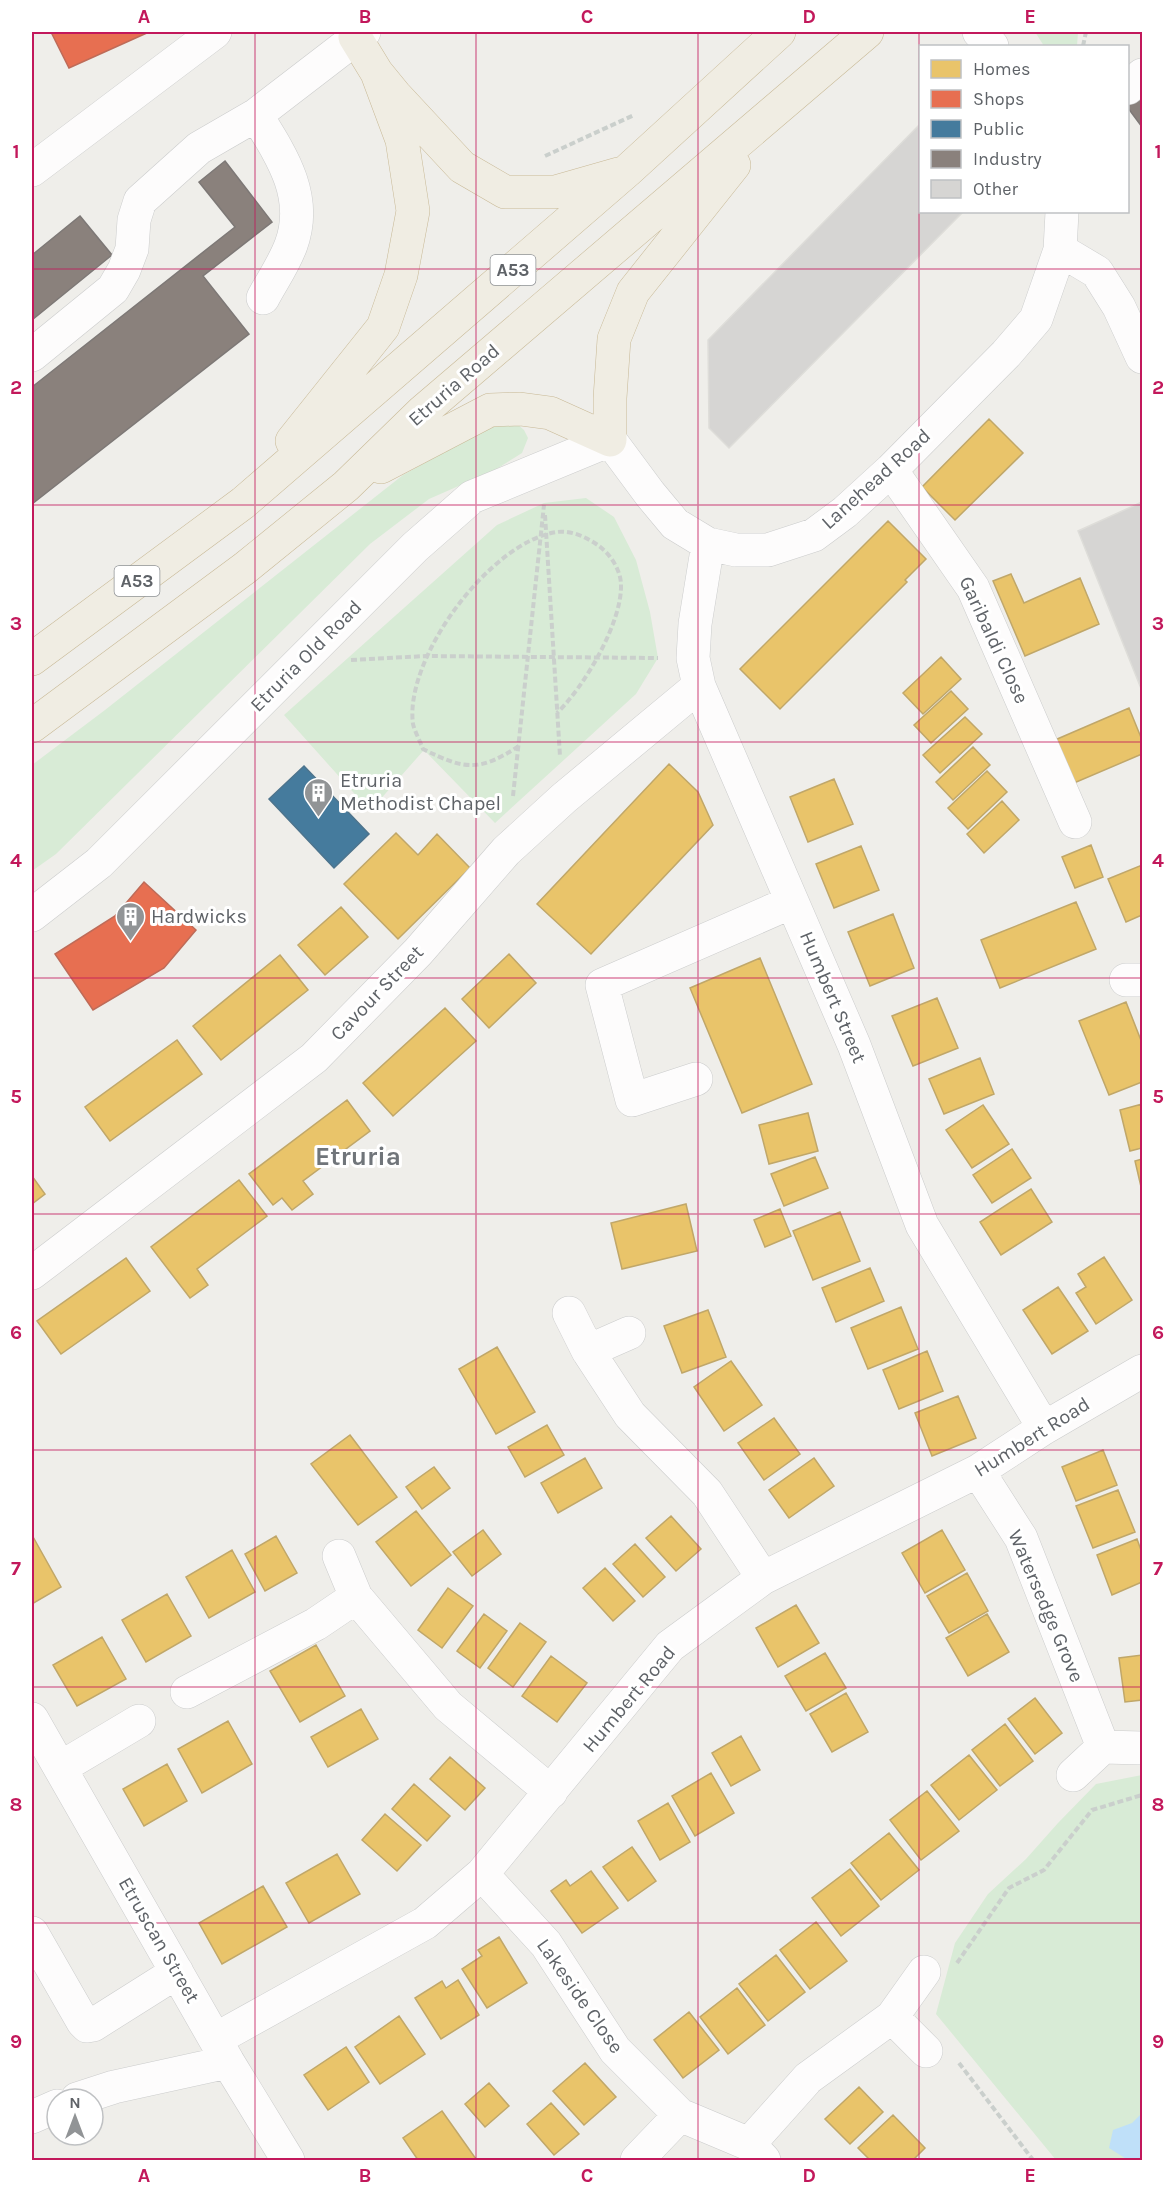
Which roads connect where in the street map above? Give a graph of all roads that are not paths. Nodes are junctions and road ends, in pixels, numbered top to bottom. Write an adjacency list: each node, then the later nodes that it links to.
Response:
1 (215, 32): 12 (street)
2 (778, 32): 13 (highway, A53)
3 (867, 32): 10 (highway, Etruria Road / A53)
4 (979, 32): 6 (street)
5 (357, 34): 7 (highway); 11 (street)
6 (991, 45)
7 (377, 73): 13 (highway); 22 (highway)
8 (1143, 75): 9 (street)
9 (1129, 87)
10 (780, 107): 19 (highway); 21 (highway, Etruria Road / A53)
11 (256, 115): 16 (street); 17 (street)
12 (32, 170)
13 (627, 171): 22 (highway, A53)
14 (1062, 213): 15 (street, Lanehead Road)
15 (1060, 250): 18 (street); 20 (street, Lanehead Road)
16 (262, 298)
17 (32, 355)
18 (1143, 357)
19 (609, 440): 21 (highway); 23 (street, Lanehead Road); 29 (street, Etruria Old Road)
20 (891, 470): 23 (street, Lanehead Road); 27 (street, Garibaldi Close)
21 (346, 486): 26 (highway, Etruria Road / A53)
22 (243, 503): 24 (highway, A53)
23 (708, 544): 25 (street, Humbert Street)
24 (32, 659)
25 (696, 672): 28 (street, Humbert Street); 31 (street, Cavour Street)
26 (32, 726)
27 (1075, 822)
28 (792, 902): 30 (street); 36 (street, Humbert Street)
29 (32, 915)
30 (696, 1079)
31 (32, 1273)
32 (568, 1313): 34 (street)
33 (628, 1333): 34 (street)
34 (588, 1351): 39 (street)
35 (1143, 1371): 36 (street, Humbert Road)
36 (1044, 1428): 37 (street, Humbert Road)
37 (978, 1471): 39 (street, Humbert Road); 44 (street, Watersedge Grove)
38 (339, 1556): 40 (street)
39 (763, 1578): 48 (street, Humbert Road)
40 (356, 1597): 41 (street); 48 (street)
41 (187, 1692)
42 (139, 1721): 46 (street)
43 (35, 1733): 46 (street, Etruscan Street)
44 (1103, 1747): 45 (street); 47 (street)
45 (1142, 1748)
46 (60, 1768): 51 (street, Etruscan Street)
47 (1073, 1775)
48 (551, 1792): 49 (street, Humbert Road)
49 (482, 1874): 54 (street, Humbert Road); 57 (street, Lakeside Close)
50 (32, 1933): 51 (street)
51 (177, 1972): 54 (street, Etruscan Street)
52 (924, 1972): 53 (street, Lakeside Close)
53 (892, 2017): 55 (street); 58 (street, Lakeside Close)
54 (222, 2050): 56 (street, Humbert Road); 59 (street, Etruscan Street)
55 (940, 2054)
56 (105, 2090)
57 (680, 2115): 58 (street, Lakeside Close); 60 (street)
58 (757, 2152)
59 (288, 2160)
60 (637, 2160)

